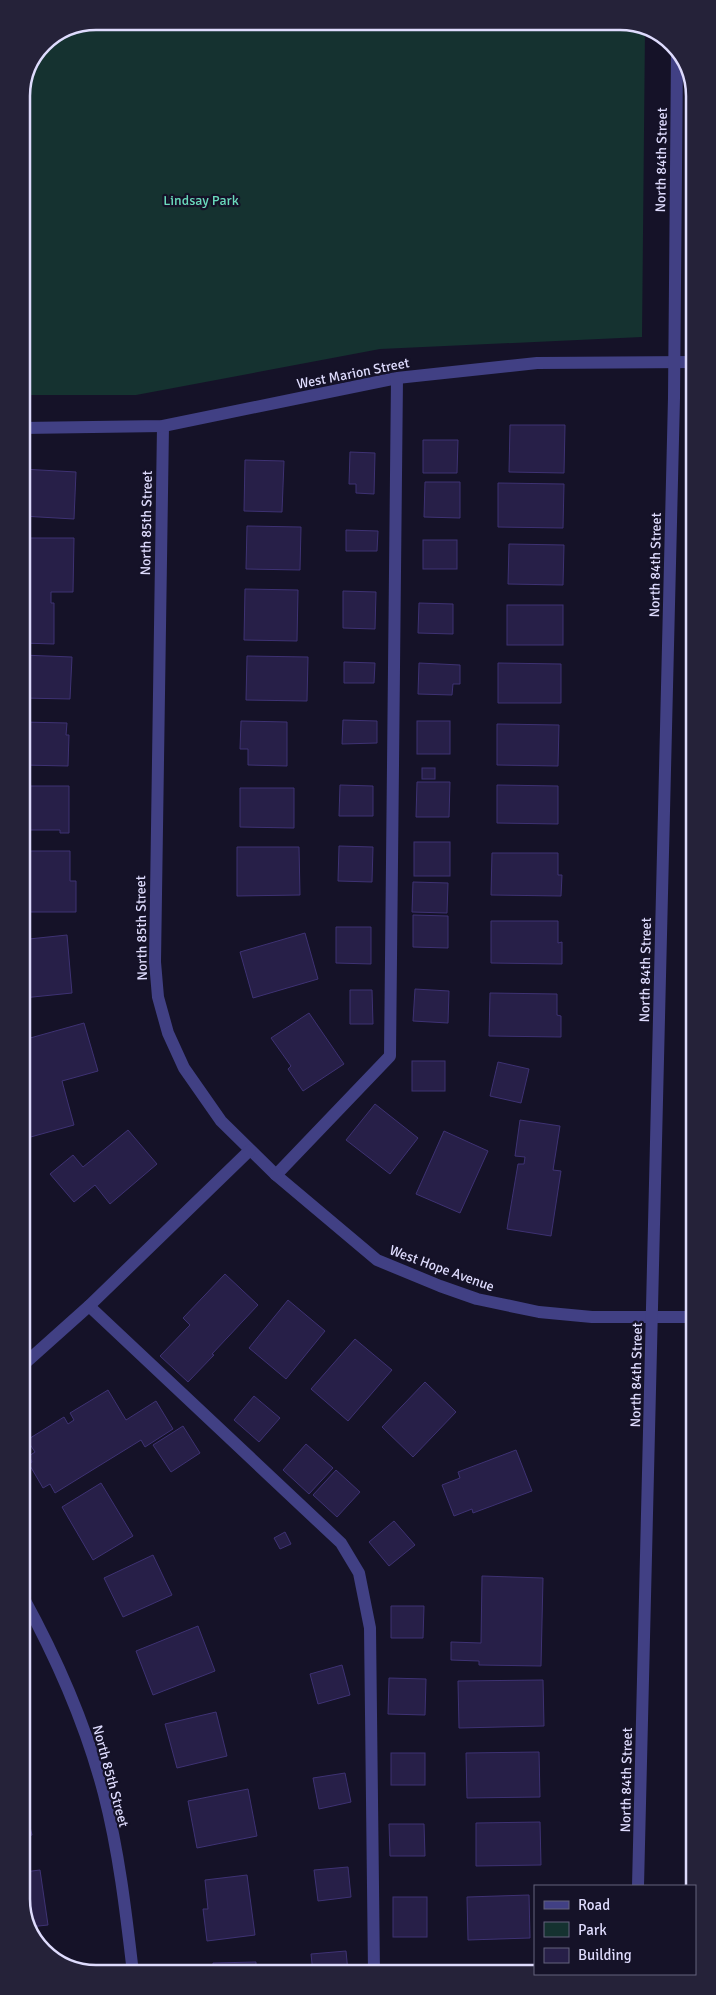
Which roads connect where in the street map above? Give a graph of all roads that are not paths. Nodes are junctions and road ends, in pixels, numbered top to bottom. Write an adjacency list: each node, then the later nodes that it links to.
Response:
1 (678, 65): 2 (street, North 84th Street)
2 (674, 362): 3 (street, West Marion Street); 4 (street, West Marion Street); 11 (street, North 84th Street)
3 (686, 362)
4 (397, 378): 5 (street, West Marion Street); 8 (street)
5 (163, 426): 6 (street, West Marion Street); 7 (street, North 85th Street)
6 (30, 428)
7 (250, 1150): 8 (street, West Hope Avenue); 9 (street)
8 (276, 1175): 11 (street, West Hope Avenue)
9 (89, 1306): 12 (street); 16 (street)
10 (686, 1317): 11 (street, West Hope Avenue)
11 (652, 1318): 14 (street, North 84th Street)
12 (30, 1359)
13 (30, 1610): 15 (street, North 85th Street)
14 (638, 1885)
15 (132, 1965)
16 (374, 1965)

